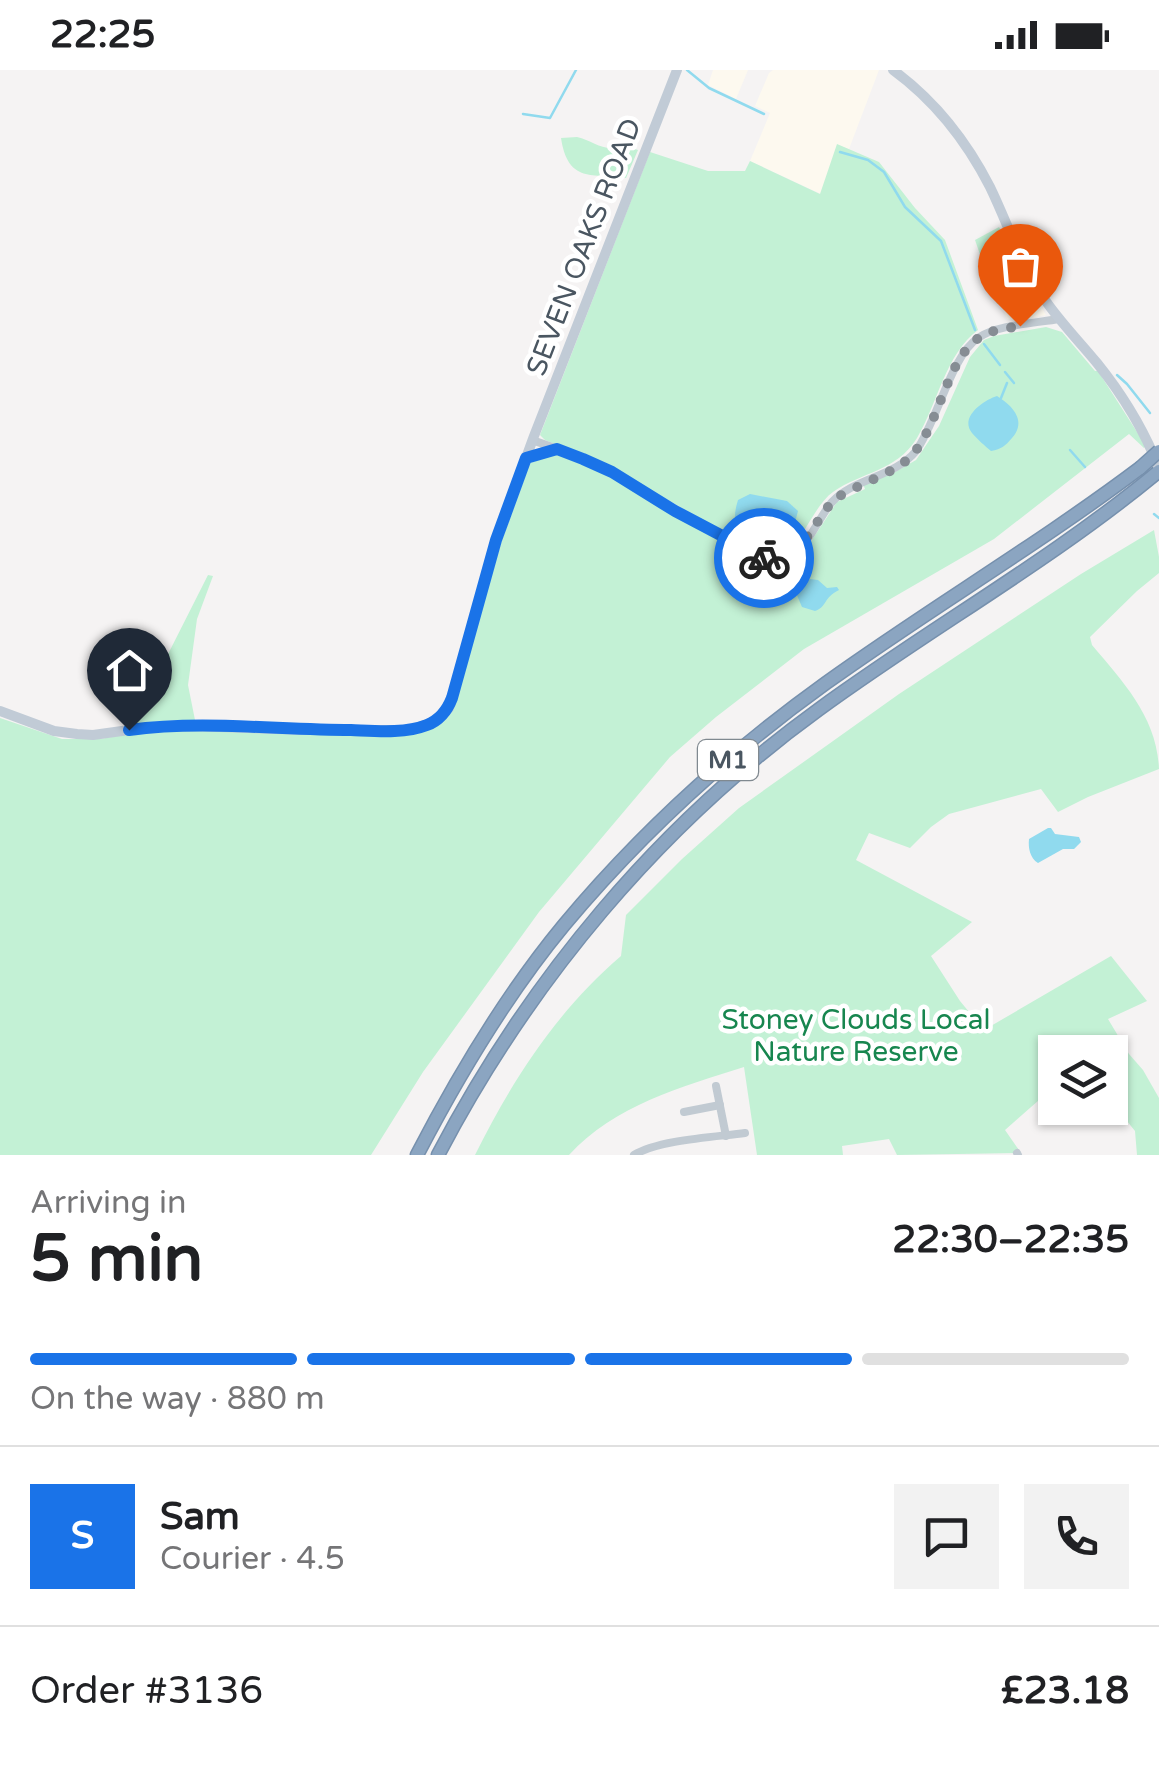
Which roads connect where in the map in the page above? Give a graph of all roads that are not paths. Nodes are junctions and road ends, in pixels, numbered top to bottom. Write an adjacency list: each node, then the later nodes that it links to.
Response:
1 (677, 70): 4 (street, SEVEN OAKS ROAD)
2 (893, 70): 3 (street)
3 (1059, 319): 5 (street); 8 (street)
4 (532, 440): 5 (street); 7 (street, SEVEN OAKS ROAD)
5 (557, 449): 7 (street)
6 (1159, 452): 16 (highway, M1, bridge)
7 (526, 458): 9 (street, SEVEN OAKS ROAD)
8 (1156, 473): 17 (highway, M1)
9 (0, 710)
10 (716, 1086): 11 (street)
11 (720, 1105): 12 (street); 14 (street)
12 (684, 1112)
13 (745, 1132): 14 (street)
14 (726, 1136): 15 (street)
15 (686, 1142): 18 (street); 19 (street)
16 (417, 1155)
17 (438, 1155)
18 (634, 1155)
19 (687, 1155)

